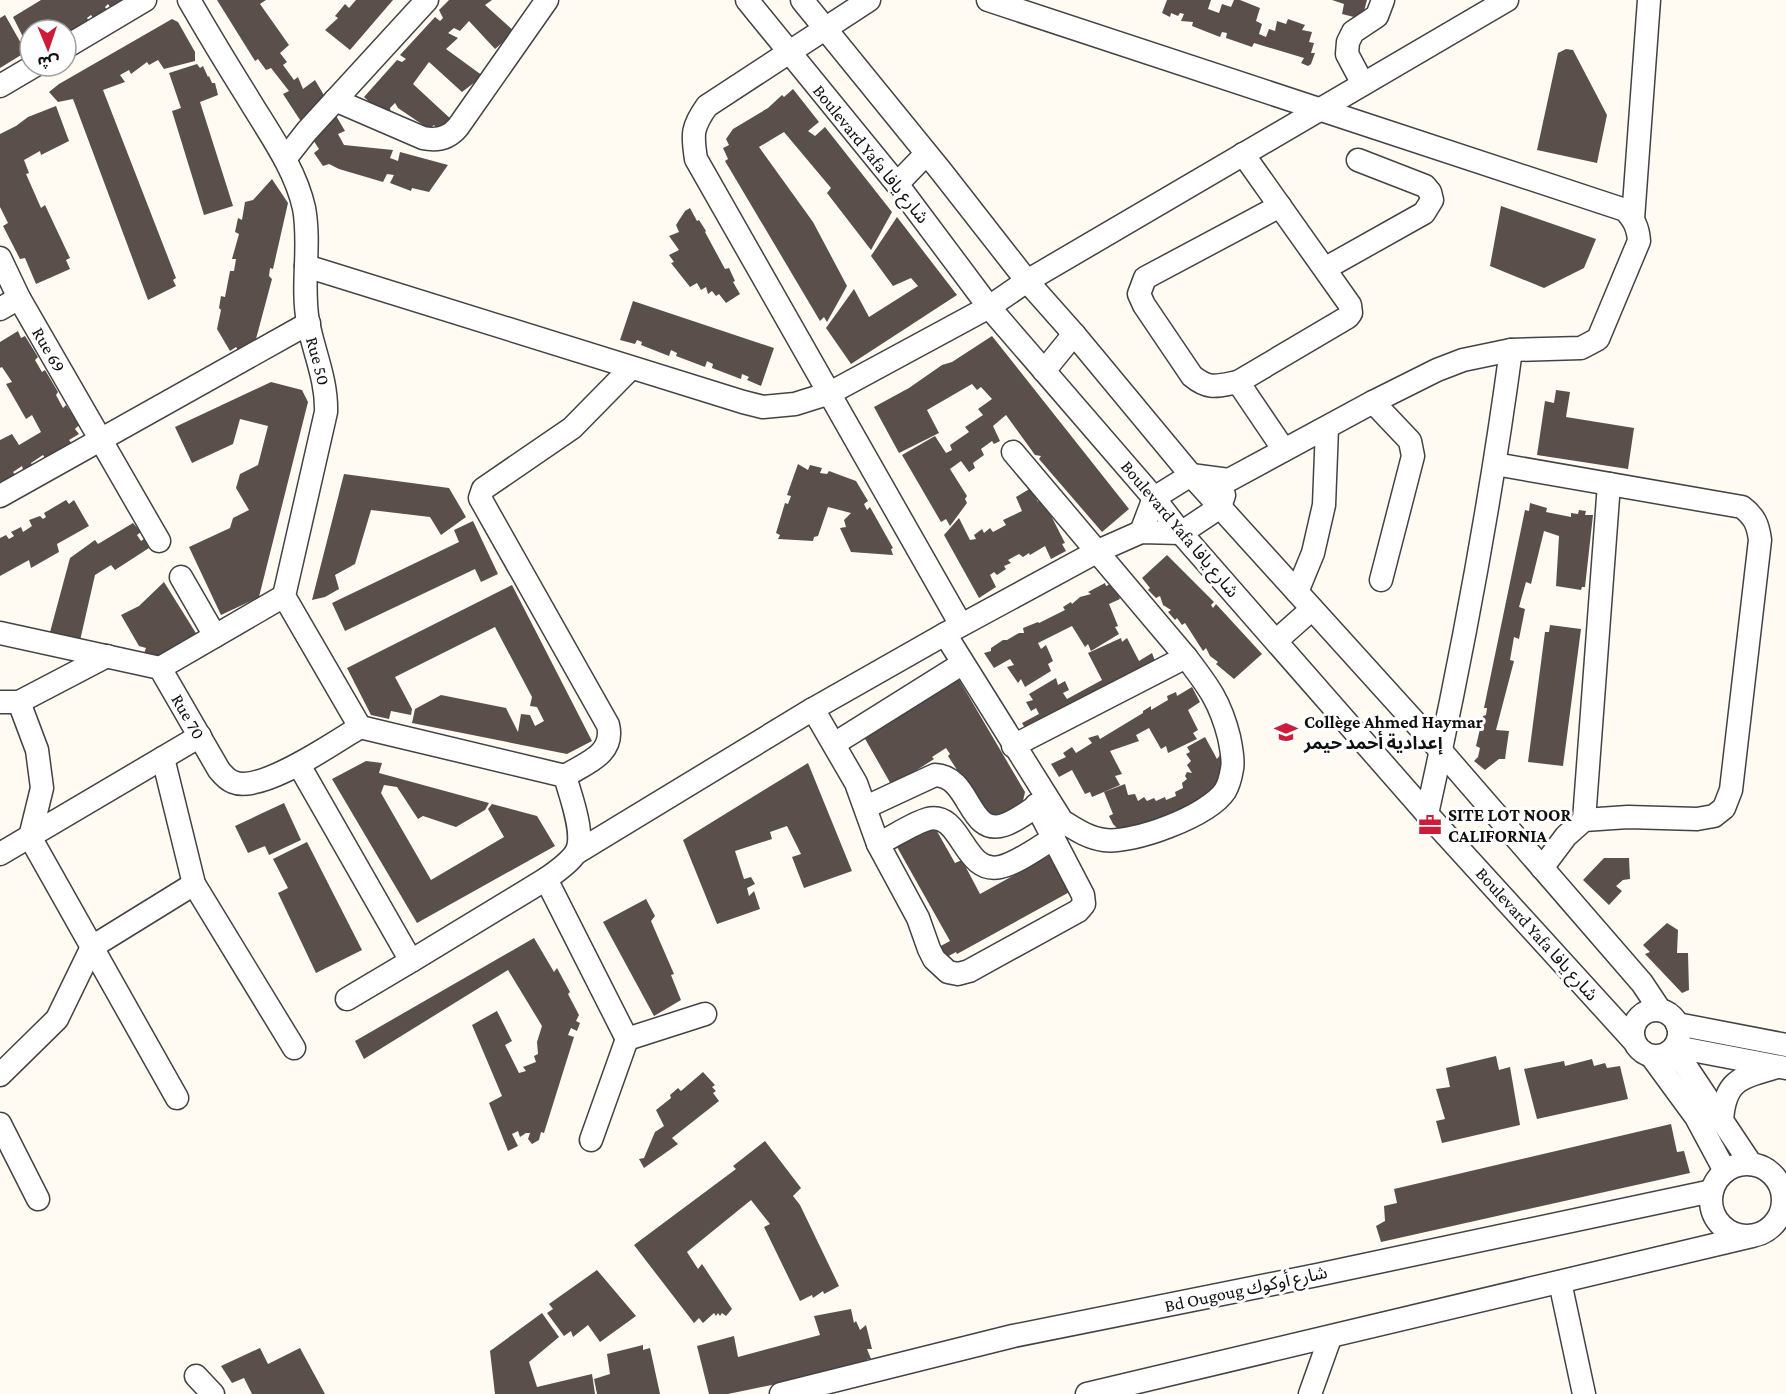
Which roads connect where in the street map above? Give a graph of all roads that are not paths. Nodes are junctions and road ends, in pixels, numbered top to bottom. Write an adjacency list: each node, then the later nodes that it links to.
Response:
1 (145, 0): 14 (street)
2 (189, 0): 21 (street, Rue 50)
3 (408, 0): 21 (street)
4 (427, 0): 19 (street)
5 (547, 0): 19 (street)
6 (747, 0): 15 (street, Boulevard Yafa شارع يافا)
7 (802, 0): 13 (street)
8 (868, 0): 13 (street)
9 (988, 0): 20 (street)
10 (1383, 0): 17 (street)
11 (1507, 0): 17 (street)
12 (1649, 0): 27 (street)
13 (825, 30): 15 (street); 22 (street)
14 (78, 40)
15 (789, 52): 25 (street, Boulevard Yafa شارع يافا); 40 (street)
16 (18, 75): 18 (street)
17 (1363, 84): 20 (street)
18 (0, 86)
19 (336, 100): 21 (street)
20 (1318, 109): 23 (street); 27 (street)
21 (282, 153): 29 (street, Rue 50)
22 (926, 154): 25 (street); 31 (street)
23 (1243, 154): 26 (street); 31 (street)
24 (1358, 160): 30 (street)
25 (897, 184): 33 (street, Boulevard Yafa شارع يافا)
26 (1280, 206): 30 (street); 39 (street)
27 (1633, 219): 36 (street)
28 (0, 258): 32 (street, Rue 69)
29 (306, 266): 34 (street, Rue 50); 37 (street)
30 (1326, 268): 39 (street)
31 (1027, 281): 33 (street); 35 (street)
32 (10, 303): 43 (street, Rue 69)
33 (988, 307): 38 (street, Boulevard Yafa شارع يافا); 40 (street)
34 (309, 323): 43 (street); 59 (street, Rue 50)
35 (1074, 334): 38 (street); 47 (street)
36 (1511, 350): 41 (street); 46 (street)
37 (631, 368): 40 (street); 78 (street)
38 (1044, 371): 51 (street, Boulevard Yafa شارع يافا)
39 (1238, 382): 44 (street)
40 (830, 393): 61 (street)
41 (1372, 402): 42 (street); 58 (street)
42 (1327, 428): 44 (street); 60 (street)
43 (101, 438): 50 (street); 55 (street, Rue 69)
44 (1284, 450): 48 (street)
45 (1014, 452): 56 (street)
46 (1495, 464): 49 (street); 75 (street)
47 (1191, 475): 48 (street); 51 (street); 52 (street)
48 (1229, 480): 52 (street)
49 (1609, 484): 82 (street); 82 (street)
50 (0, 496)
51 (1154, 498): 53 (street); 54 (street, Boulevard Yafa شارع يافا)
52 (1220, 507): 54 (street); 60 (street)
53 (1142, 532): 54 (street); 56 (street)
54 (1181, 533): 64 (street, Boulevard Yafa شارع يافا)
55 (159, 541)
56 (1098, 550): 61 (street); 66 (street)
57 (181, 577): 63 (street)
58 (1381, 580)
59 (284, 596): 63 (street); 71 (street)
60 (1305, 601): 64 (street); 75 (street)
61 (949, 632): 67 (street); 70 (street); 74 (street)
62 (0, 633): 65 (street)
63 (215, 636): 68 (street)
64 (1276, 641): 81 (street, Boulevard Yafa شارع يافا)
65 (107, 656): 68 (street); 69 (street)
66 (1186, 657): 74 (street); 74 (street)
67 (957, 667): 73 (street); 79 (street)
68 (160, 668): 72 (street, Rue 70)
69 (9, 702): 83 (street)
70 (813, 709): 73 (street); 86 (street)
71 (360, 727): 77 (street, Rue 70); 78 (street)
72 (200, 736): 76 (street); 77 (street, Rue 70)
73 (834, 744): 80 (street)
74 (1013, 746)
75 (1441, 751): 81 (street); 88 (street)
76 (163, 758): 83 (street); 90 (street)
77 (299, 765): 92 (street)
78 (565, 776): 86 (street)
79 (1037, 806): 80 (street); 84 (street)
80 (866, 807): 85 (street)
81 (1427, 814): 97 (street, Boulevard Yafa شارع يافا)
82 (1584, 820): 88 (street)
83 (30, 837): 87 (street); 91 (street)
84 (1054, 838): 85 (street); 85 (street)
85 (878, 844)
86 (576, 853): 89 (street)
87 (0, 854)
88 (1542, 868): 95 (street)
89 (546, 879): 92 (street); 96 (street)
90 (194, 884): 91 (street); 99 (street)
91 (92, 947): 102 (street); 103 (street)
92 (411, 961): 93 (street)
93 (347, 999)
94 (705, 1014): 96 (street)
95 (1669, 1017): 97 (street); 98 (street); 100 (street)
96 (627, 1039): 106 (street)
97 (1634, 1040): 100 (street)
98 (1786, 1045)
99 (294, 1048)
100 (1667, 1052): 101 (street); 104 (street); 108 (street)
101 (1782, 1068): 104 (street)
102 (0, 1075)
103 (177, 1098)
104 (1722, 1120): 107 (street)
105 (0, 1124): 110 (street)
106 (591, 1140)
107 (1751, 1164): 108 (street); 111 (street)
108 (1725, 1171): 109 (street)
109 (1712, 1191): 111 (street); 116 (street, Bd Ougoug شارع أوكوك)
110 (38, 1199)
111 (1752, 1236): 112 (street)
112 (1560, 1282): 113 (street); 119 (street)
113 (1330, 1338): 117 (street); 118 (street)
114 (196, 1376): 115 (street)
115 (213, 1394)
116 (781, 1394)
117 (1087, 1394)
118 (1310, 1394)
119 (1584, 1394)

